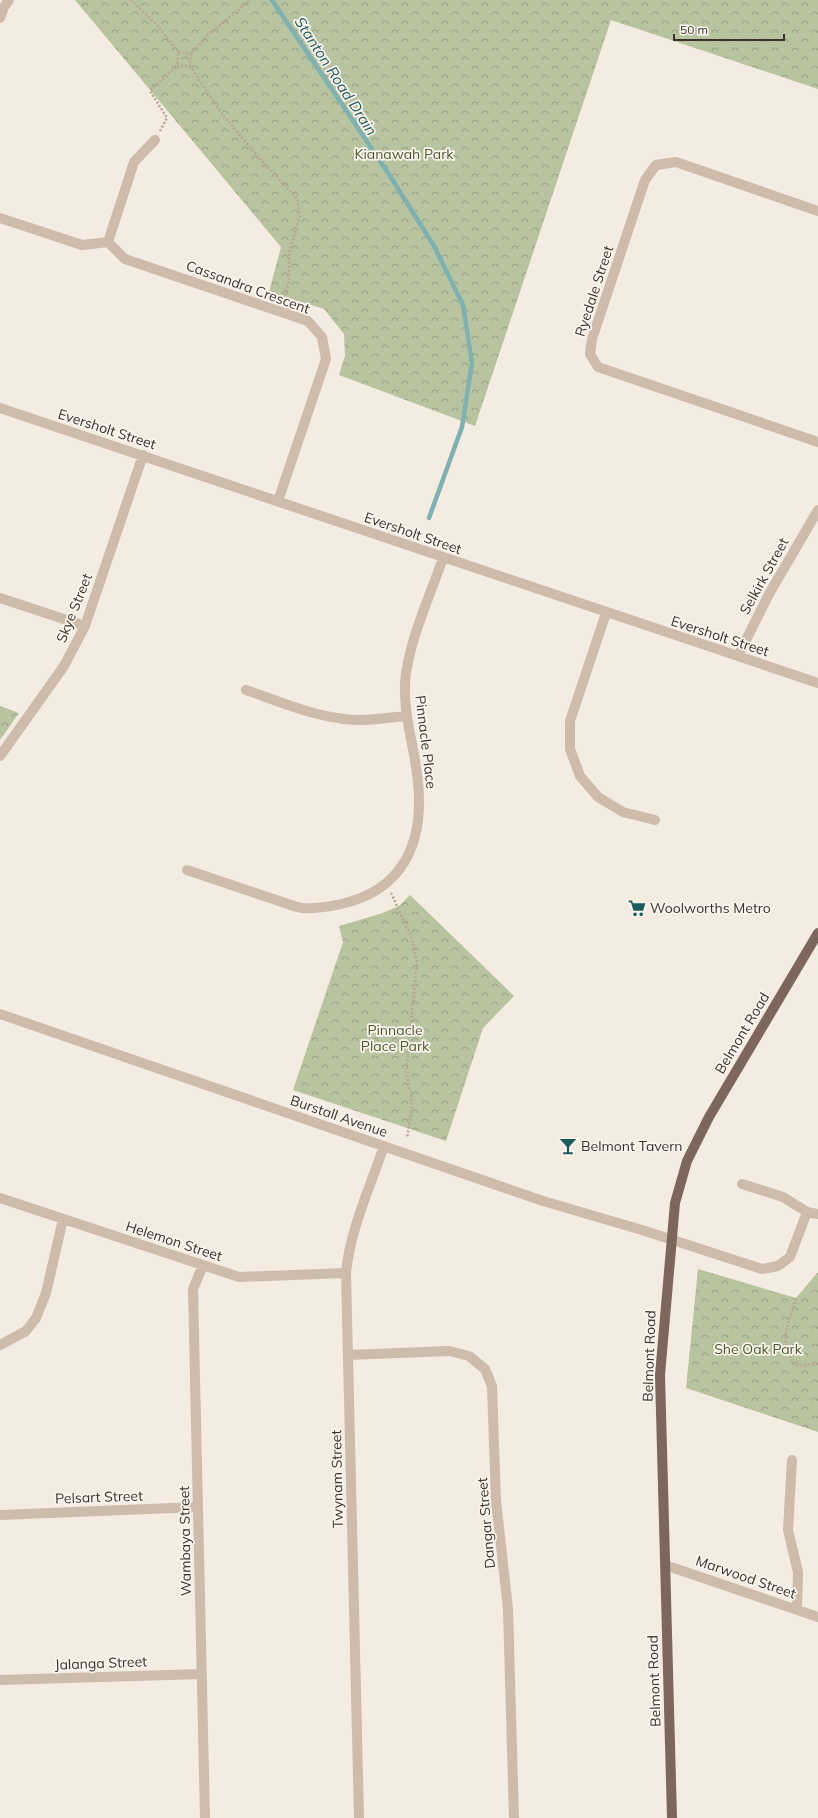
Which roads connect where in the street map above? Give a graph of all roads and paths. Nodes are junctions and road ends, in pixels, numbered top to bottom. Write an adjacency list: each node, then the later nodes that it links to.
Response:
1 (9, 0): 4 (street)
2 (130, 0): 5 (path)
3 (251, 0): 6 (path)
4 (0, 18)
5 (178, 52): 6 (path); 7 (path)
6 (191, 54): 8 (path)
7 (177, 66): 8 (path); 9 (path)
8 (190, 66): 13 (path)
9 (155, 140): 12 (street)
10 (818, 211): 15 (street, Ryedale Street)
11 (0, 218): 12 (street)
12 (108, 242): 13 (street, Cassandra Crescent)
13 (280, 311): 17 (street, Cassandra Crescent)
14 (0, 408): 16 (street, Eversholt Street)
15 (818, 442)
16 (143, 455): 17 (street, Eversholt Street); 22 (street, Skye Street)
17 (278, 501): 19 (street, Eversholt Street)
18 (818, 510): 23 (street, Selkirk Street)
19 (443, 558): 21 (street, Eversholt Street); 26 (street, Pinnacle Place)
20 (0, 598): 22 (street)
21 (606, 613): 23 (street, Eversholt Street); 28 (street)
22 (85, 626): 27 (street, Skye Street)
23 (738, 656): 24 (street, Eversholt Street)
24 (818, 683)
25 (246, 690): 26 (street)
26 (406, 716): 30 (street, Pinnacle Place)
27 (0, 756)
28 (655, 820)
29 (187, 870): 30 (street, Pinnacle Place)
30 (386, 883): 33 (path)
31 (818, 933): 40 (main road, Belmont Road)
32 (0, 1014): 34 (street, Burstall Avenue)
33 (407, 1138)
34 (384, 1146): 40 (street, Burstall Avenue); 42 (street, Twynam Street)
35 (742, 1184): 37 (street)
36 (0, 1198): 39 (street, Helemon Street)
37 (807, 1212): 38 (street); 40 (street, Burstall Avenue)
38 (818, 1214)
39 (63, 1219): 41 (street, Helemon Street); 44 (street)
40 (670, 1239): 50 (main road, Belmont Road)
41 (203, 1265): 42 (street, Helemon Street); 48 (street, Wambaya Street)
42 (346, 1273): 45 (street, Twynam Street)
43 (796, 1298): 46 (path)
44 (0, 1345)
45 (348, 1355): 56 (street, Twynam Street); 57 (street, Dangar Street)
46 (818, 1364)
47 (792, 1460): 51 (street)
48 (198, 1507): 49 (street, Pelsart Street); 53 (street, Wambaya Street)
49 (0, 1515)
50 (665, 1565): 51 (street, Marwood Street); 58 (main road, Belmont Road)
51 (797, 1609): 52 (street, Marwood Street)
52 (818, 1617)
53 (202, 1674): 54 (street, Jalanga Street); 55 (street, Wambaya Street)
54 (0, 1680)
55 (205, 1818)
56 (359, 1818)
57 (514, 1818)
58 (672, 1818)

